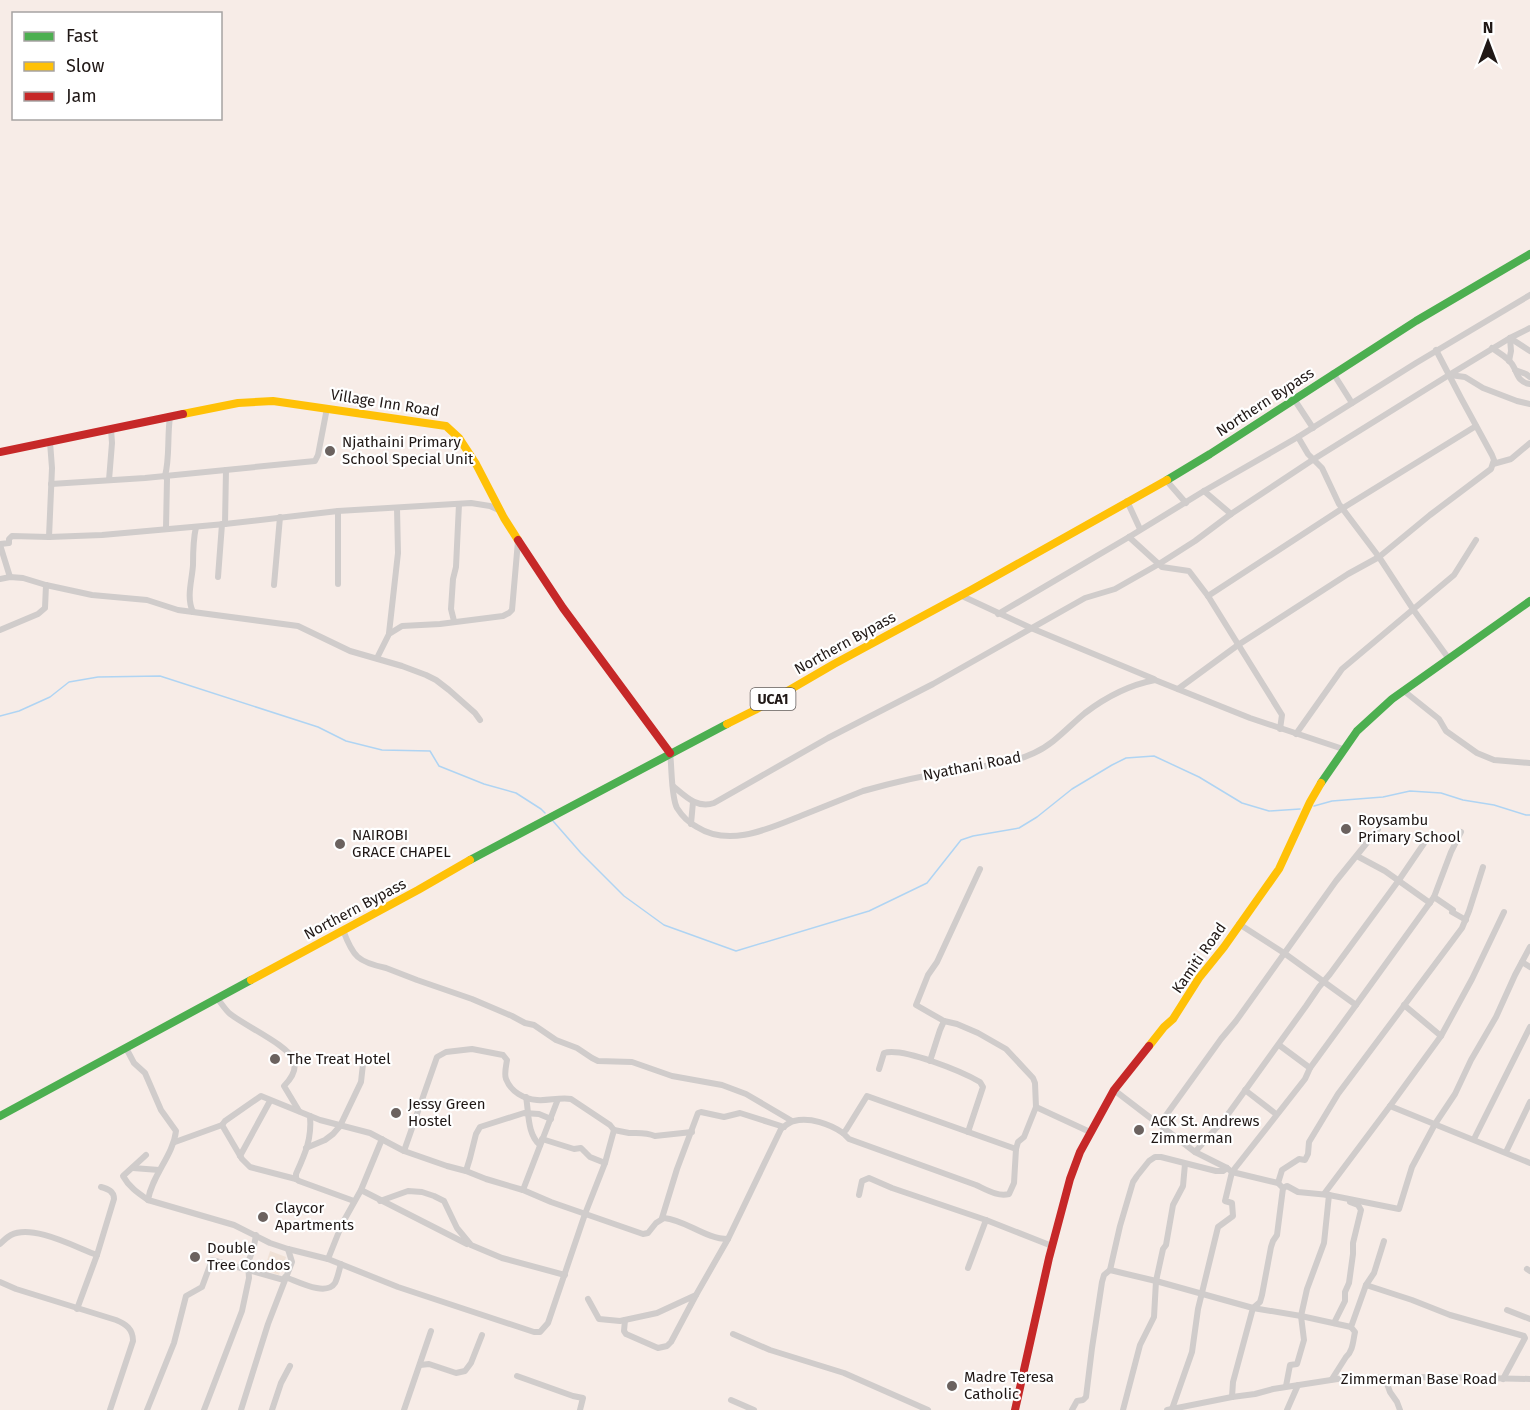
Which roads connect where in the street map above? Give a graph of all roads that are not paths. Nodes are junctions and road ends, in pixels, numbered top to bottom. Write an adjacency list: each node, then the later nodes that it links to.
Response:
1 (1530, 254): 10 (main road, Northern Bypass / UCA1)
2 (1530, 295): 6 (street)
3 (1530, 328): 4 (street)
4 (1510, 338): 5 (street); 7 (street); 8 (street)
5 (1492, 348): 8 (street); 11 (street)
6 (1436, 350): 11 (street); 15 (street)
7 (1530, 351)
8 (1509, 361): 9 (street)
9 (1515, 370): 12 (street); 13 (street)
10 (1333, 373): 14 (main road, Northern Bypass / UCA1); 15 (street)
11 (1449, 375): 16 (street); 19 (street); 26 (street)
12 (1530, 377)
13 (1530, 384)
14 (1294, 399): 20 (street); 31 (main road, Northern Bypass / UCA1)
15 (1352, 403): 20 (street)
16 (1530, 404)
17 (327, 408): 18 (main road, Village Inn Road); 28 (street); 40 (main road, Village Inn Road)
18 (170, 417): 21 (main road, Village Inn Road); 29 (street)
19 (1476, 426): 27 (street); 38 (street)
20 (1313, 428): 22 (street)
21 (111, 429): 23 (main road, Village Inn Road); 30 (street)
22 (1298, 437): 26 (street); 33 (street)
23 (50, 442): 25 (main road, Village Inn Road); 32 (street)
24 (1530, 443): 27 (street)
25 (0, 452)
26 (1314, 459): 38 (street); 41 (street)
27 (1493, 464): 52 (street)
28 (226, 470): 29 (street); 43 (street)
29 (165, 476): 30 (street); 45 (street)
30 (109, 480): 32 (street)
31 (1166, 480): 34 (main road, Northern Bypass / UCA1); 35 (street)
32 (51, 484): 47 (street)
33 (1204, 491): 35 (street); 41 (street)
34 (1127, 501): 46 (street); 60 (main road, Northern Bypass / UCA1)
35 (1186, 503): 46 (street)
36 (459, 504): 37 (street); 40 (street); 66 (street)
37 (397, 508): 39 (street); 69 (street)
38 (1343, 508): 52 (street); 61 (street)
39 (338, 511): 42 (street); 57 (street)
40 (501, 512): 49 (main road, Village Inn Road)
41 (1232, 514): 53 (street)
42 (280, 517): 43 (street); 59 (street)
43 (224, 524): 44 (street); 55 (street)
44 (196, 527): 45 (street); 64 (street)
45 (166, 528): 47 (street)
46 (1140, 529): 48 (street)
47 (49, 537): 51 (street)
48 (1129, 537): 53 (street); 65 (street)
49 (518, 540): 66 (street); 80 (main road, Village Inn Road)
50 (1476, 540): 63 (street)
51 (0, 545): 54 (street)
52 (1379, 557): 63 (street); 70 (street)
53 (1159, 564): 61 (street); 67 (street)
54 (10, 577): 56 (street); 58 (street)
55 (218, 577)
56 (0, 579)
57 (338, 584)
58 (46, 585): 64 (street); 68 (street)
59 (274, 585)
60 (962, 596): 65 (street); 80 (main road, Northern Bypass / UCA1)
61 (1208, 596): 70 (street)
62 (1530, 601): 72 (main road, Kamiti Road)
63 (1413, 609): 72 (street); 78 (street)
64 (193, 612): 71 (street)
65 (998, 614): 67 (street)
66 (454, 621): 69 (street)
67 (1031, 628): 73 (street); 83 (street)
68 (0, 630)
69 (389, 634): 71 (street)
70 (1238, 645): 74 (street); 77 (street)
71 (376, 658): 76 (street)
72 (1449, 659): 75 (main road, Kamiti Road)
73 (1155, 680): 74 (street); 84 (street, Nyathani Road)
74 (1178, 689): 77 (street)
75 (1404, 691): 79 (main road, Kamiti Road); 81 (street)
76 (480, 720)
77 (1280, 729): 78 (street)
78 (1296, 734): 79 (street)
79 (1343, 749): 95 (main road, Kamiti Road)
80 (670, 753): 82 (street); 96 (main road, Northern Bypass / UCA1)
81 (1530, 763)
82 (673, 786): 83 (street); 84 (street)
83 (693, 802): 84 (street)
84 (691, 824)
85 (1378, 829): 88 (street)
86 (1461, 832): 92 (street)
87 (1429, 836): 91 (street)
88 (1357, 856): 91 (street); 98 (street)
89 (1483, 867): 94 (street)
90 (980, 869): 105 (street)
91 (1399, 880): 92 (street); 101 (street)
92 (1432, 900): 94 (street); 103 (street)
93 (1504, 912): 107 (street)
94 (1466, 920): 104 (street)
95 (1239, 924): 98 (street); 114 (main road, Kamiti Road)
96 (343, 930): 102 (main road, Northern Bypass / UCA1); 128 (street)
97 (1530, 946): 99 (street)
98 (1284, 953): 101 (street); 132 (street)
99 (1522, 962): 100 (street); 129 (street)
100 (1530, 967)
101 (1323, 981): 103 (street); 108 (street)
102 (217, 998): 109 (main road, Northern Bypass / UCA1); 122 (street)
103 (1356, 1005): 112 (street)
104 (1404, 1005): 107 (street); 158 (street)
105 (944, 1021): 110 (street); 121 (street)
106 (1530, 1027): 140 (street)
107 (1441, 1036): 120 (street)
108 (1279, 1045): 112 (street); 115 (street)
109 (126, 1048): 125 (main road, Northern Bypass / UCA1); 141 (street)
110 (930, 1061): 113 (street); 136 (street)
111 (363, 1064): 131 (street)
112 (1310, 1068): 124 (street)
113 (879, 1069)
114 (1114, 1090): 132 (street); 137 (main road, Kamiti Road)
115 (1245, 1090): 124 (street); 146 (street)
116 (526, 1097): 117 (street); 123 (street); 145 (street)
117 (558, 1100): 127 (street); 134 (street)
118 (270, 1101): 122 (street); 130 (street); 149 (street)
119 (1530, 1102): 147 (street)
120 (1390, 1106): 129 (street); 163 (street)
121 (1036, 1107): 137 (street); 144 (street)
122 (299, 1111): 126 (street)
123 (529, 1113): 127 (street); 142 (street); 156 (street)
124 (1276, 1114): 155 (street)
125 (0, 1116)
126 (310, 1116): 131 (street); 143 (street)
127 (551, 1119): 142 (street)
128 (792, 1121): 133 (street); 138 (street)
129 (1435, 1124): 140 (street); 163 (street)
130 (222, 1125): 141 (street); 149 (street)
131 (340, 1125): 139 (street); 143 (street)
132 (1159, 1125): 146 (street)
133 (784, 1127): 135 (street); 171 (street)
134 (614, 1130): 135 (street); 151 (street)
135 (691, 1132): 168 (street)
136 (968, 1132): 138 (street); 144 (street)
137 (1090, 1132): 175 (main road, Kamiti Road)
138 (843, 1133): 144 (street)
139 (382, 1139): 145 (street); 160 (street)
140 (1474, 1139): 147 (street)
141 (175, 1142): 154 (street)
142 (541, 1142): 151 (street); 161 (street)
143 (306, 1148): 157 (street)
144 (1016, 1149)
145 (404, 1151): 156 (street)
146 (1195, 1152): 155 (street)
147 (1506, 1152): 150 (street)
148 (146, 1155): 153 (street)
149 (240, 1156): 157 (street)
150 (1530, 1162)
151 (605, 1163): 167 (street)
152 (1185, 1164): 155 (street); 181 (street); 185 (street)
153 (133, 1168): 154 (street); 164 (street)
154 (159, 1170): 164 (street)
155 (1230, 1170): 158 (street); 188 (street)
156 (466, 1171): 161 (street)
157 (296, 1179): 165 (street)
158 (1281, 1185): 163 (street); 191 (street)
159 (101, 1187): 177 (street)
160 (360, 1190): 165 (street); 166 (street)
161 (523, 1190): 167 (street)
162 (859, 1195): 169 (street)
163 (1326, 1195): 194 (street); 197 (street)
164 (148, 1200): 170 (street)
165 (354, 1201): 178 (street)
166 (380, 1201): 174 (street); 174 (street)
167 (585, 1214): 168 (street); 183 (street)
168 (662, 1218): 171 (street)
169 (986, 1220): 175 (street); 180 (street)
170 (256, 1235): 176 (street); 182 (street)
171 (728, 1239): 189 (street)
172 (1384, 1241): 187 (street)
173 (0, 1244): 177 (street)
174 (471, 1245): 183 (street)
175 (1052, 1246): 223 (main road, Kamiti Road)
176 (288, 1249): 178 (street); 184 (street)
177 (97, 1255): 192 (street)
178 (328, 1259): 179 (street)
179 (341, 1264): 183 (street); 184 (street)
180 (968, 1268)
181 (1110, 1270): 185 (street); 224 (street)
182 (248, 1271): 184 (street); 215 (street); 216 (street)
183 (565, 1275)
184 (285, 1279): 217 (street)
185 (1156, 1281): 188 (street); 225 (street)
186 (0, 1282): 192 (street)
187 (1366, 1285): 198 (street); 207 (street)
188 (1202, 1293): 191 (street); 213 (street)
189 (696, 1295): 196 (street); 196 (street)
190 (588, 1299): 196 (street)
191 (1253, 1308): 194 (street); 211 (street)
192 (78, 1309): 214 (street)
193 (1507, 1310): 195 (street)
194 (1301, 1316): 197 (street); 210 (street)
195 (1530, 1319)
196 (625, 1320)
197 (1334, 1323): 198 (street)
198 (1352, 1328): 206 (street)
199 (431, 1331): 203 (street)
200 (733, 1334): 222 (street)
201 (482, 1335): 203 (street)
202 (290, 1365): 218 (street)
203 (420, 1365): 219 (street)
204 (517, 1376): 220 (street)
205 (1385, 1378): 206 (street, Zimmerman Base Road); 207 (street, Zimmerman Base Road); 227 (street)
206 (1332, 1379): 209 (street, Zimmerman Base Road)
207 (1503, 1379): 208 (street, Zimmerman Base Road)
208 (1530, 1379)
209 (1298, 1385): 210 (street, Zimmerman Base Road); 226 (street)
210 (1286, 1386): 211 (street, Zimmerman Base Road)
211 (1232, 1397): 213 (street, Zimmerman Base Road)
212 (731, 1400): 221 (street)
213 (1170, 1409)
214 (110, 1410)
215 (147, 1410)
216 (204, 1410)
217 (241, 1410)
218 (272, 1410)
219 (404, 1410)
220 (580, 1410)
221 (754, 1410)
222 (928, 1410)
223 (1015, 1410)
224 (1072, 1410)
225 (1123, 1410)
226 (1287, 1410)
227 (1400, 1410)

